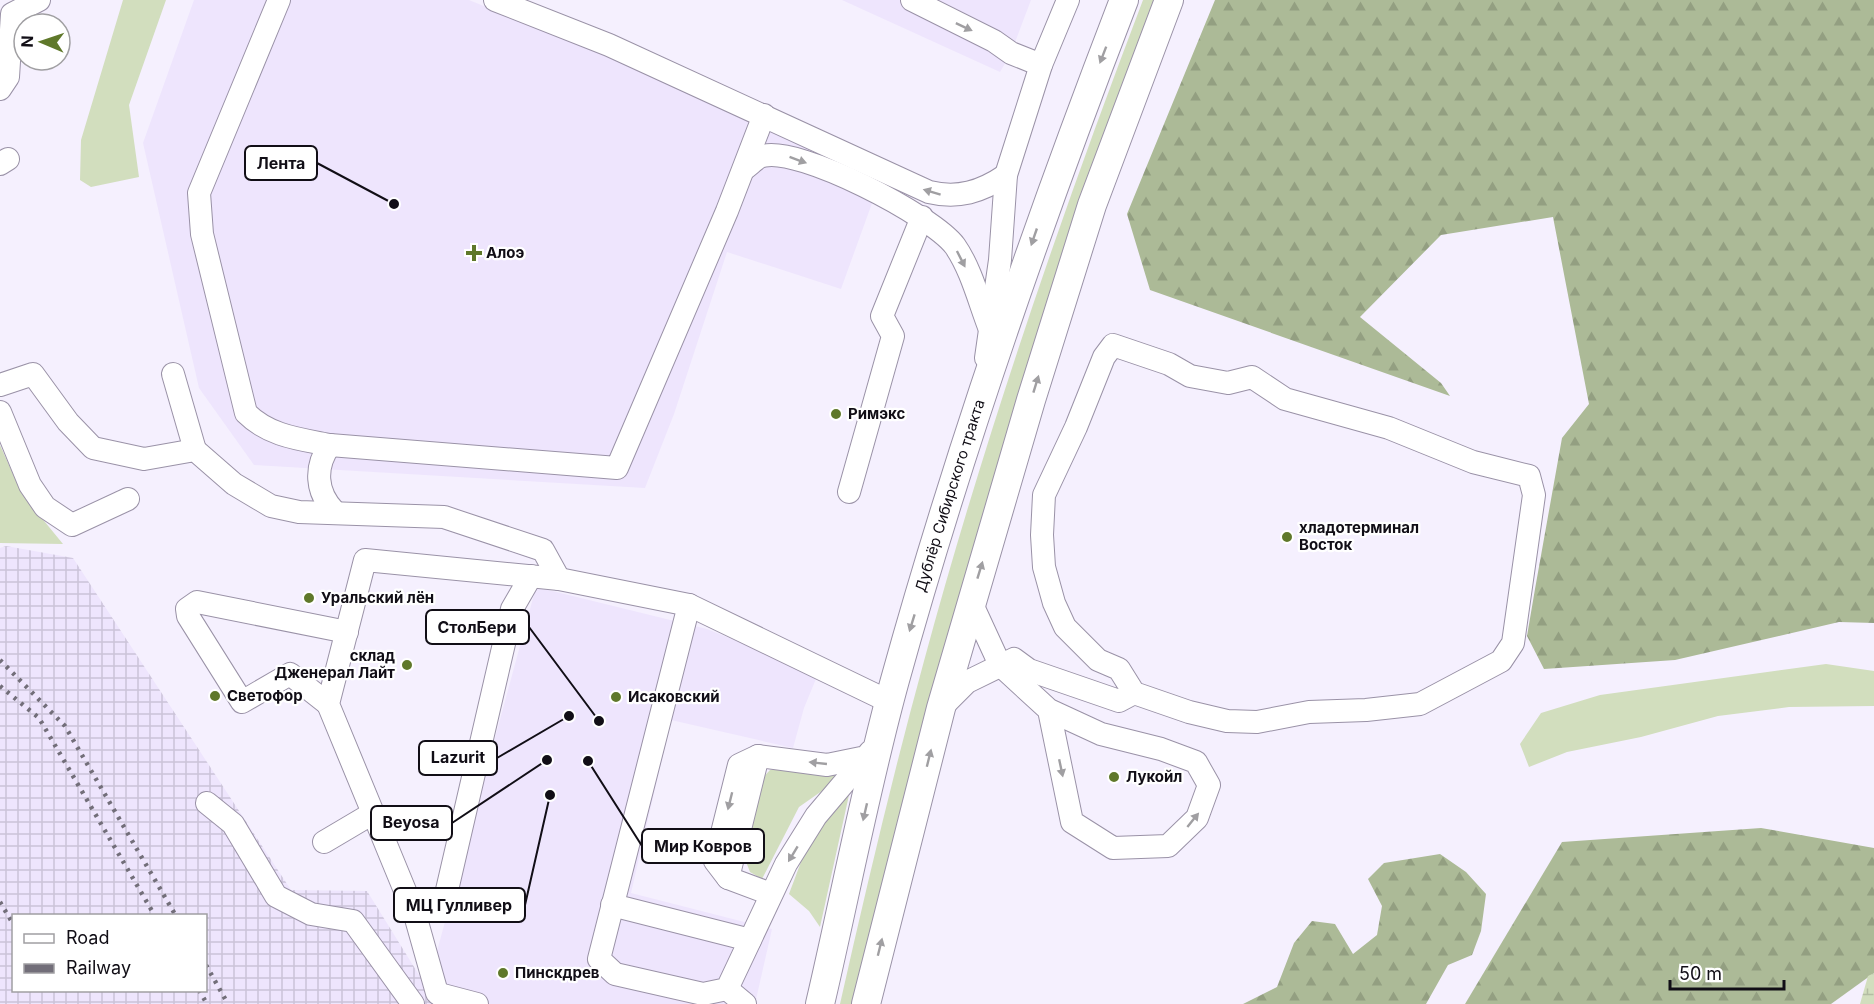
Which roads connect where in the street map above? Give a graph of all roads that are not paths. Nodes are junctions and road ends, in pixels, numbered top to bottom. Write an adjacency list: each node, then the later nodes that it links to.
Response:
1 (39, 0): 9 (lane)
2 (279, 0): 19 (lane)
3 (495, 0): 10 (lane)
4 (912, 0): 8 (lane, one-way to 8)
5 (1068, 0): 8 (lane)
6 (1124, 0): 17 (main road, Дублёр Сибирского тракта, one-way to 17)
7 (1169, 0): 26 (main road, one-way to 7)
8 (1041, 64): 12 (lane)
9 (0, 89)
10 (764, 116): 11 (lane); 12 (lane, one-way to 10)
11 (744, 169): 13 (lane, one-way to 13); 19 (lane)
12 (1006, 175): 14 (lane)
13 (922, 217): 14 (lane, one-way to 14); 21 (lane)
14 (989, 328): 17 (lane)
15 (173, 374): 20 (lane)
16 (0, 384): 20 (lane)
17 (983, 388): 31 (main road, Дублёр Сибирского тракта, one-way to 31)
18 (0, 412): 22 (lane)
19 (330, 445): 23 (lane)
20 (195, 450): 23 (lane)
21 (849, 492)
22 (128, 499)
23 (334, 511): 25 (lane)
24 (531, 576): 25 (lane); 28 (lane); 42 (lane)
25 (560, 579): 27 (lane)
26 (971, 602): 29 (lane); 33 (main road)
27 (689, 605): 31 (lane); 41 (lane)
28 (347, 632): 32 (lane); 32 (lane)
29 (1000, 665): 30 (lane); 33 (lane); 34 (lane)
30 (1134, 693): 30 (lane)
31 (890, 702): 35 (main road, Дублёр Сибирского тракта)
32 (328, 704): 38 (lane)
33 (941, 708): 51 (main road, one-way to 33)
34 (1049, 710): 34 (lane, one-way to 34)
35 (884, 732): 36 (lane); 50 (main road, Дублёр Сибирского тракта, one-way to 50)
36 (866, 757): 40 (lane, one-way to 40); 40 (lane, one-way to 40)
37 (207, 803): 47 (lane)
38 (373, 813): 39 (lane); 42 (lane)
39 (324, 842)
40 (771, 894): 43 (lane)
41 (612, 905): 43 (lane); 46 (lane)
42 (415, 915): 45 (lane)
43 (750, 940): 44 (lane)
44 (727, 988): 46 (lane); 49 (lane)
45 (445, 999): 48 (lane)
46 (702, 999)
47 (413, 1004)
48 (477, 1004)
49 (745, 1004)
50 (820, 1004)
51 (866, 1004)

